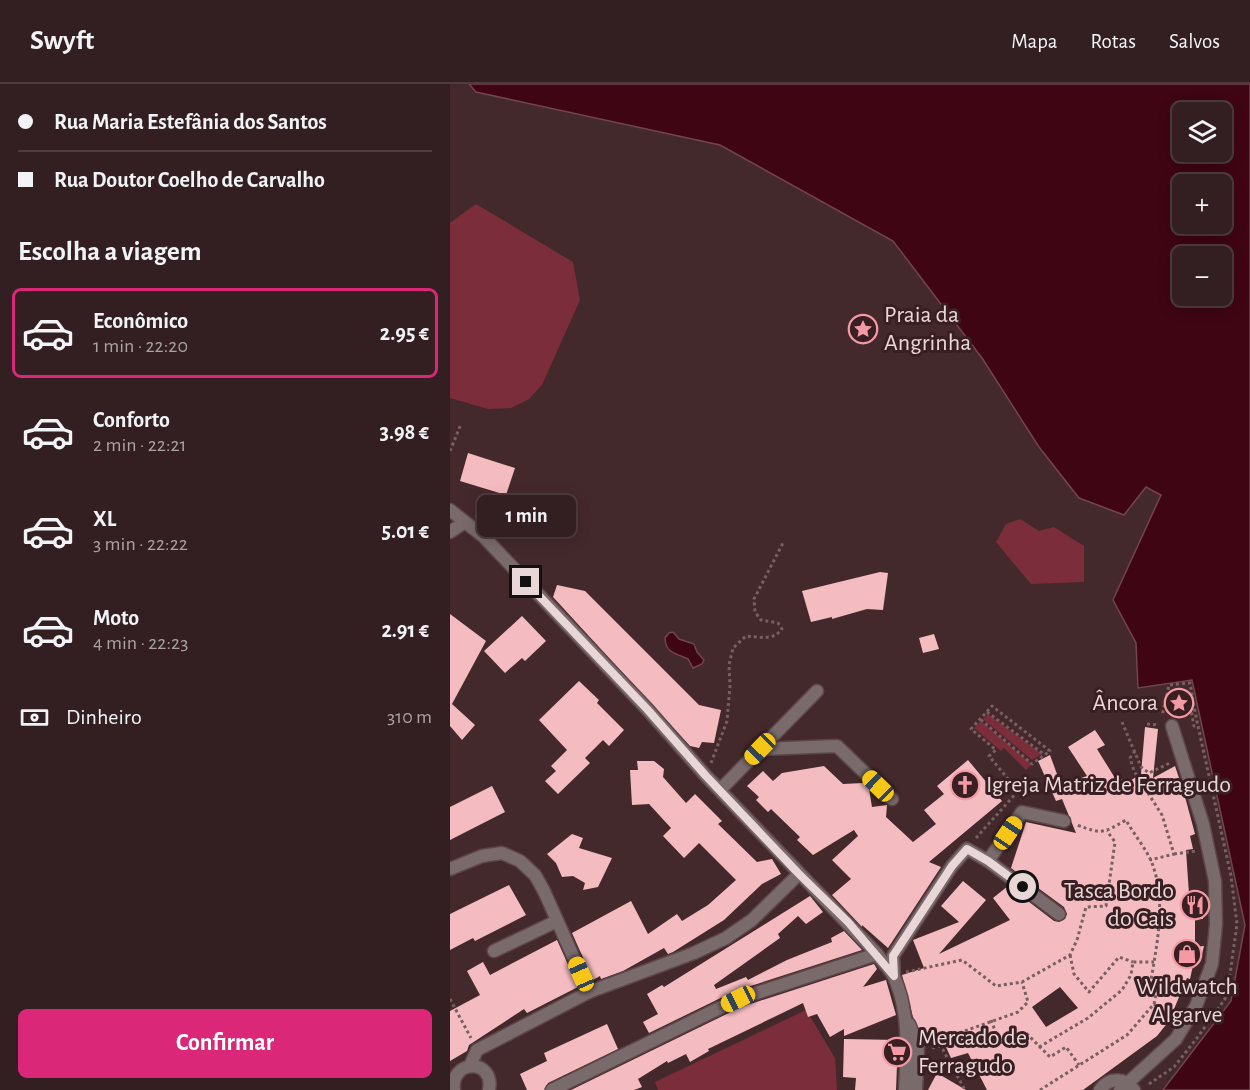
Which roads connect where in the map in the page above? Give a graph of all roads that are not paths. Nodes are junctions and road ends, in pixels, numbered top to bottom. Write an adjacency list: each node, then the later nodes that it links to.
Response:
1 (450, 510): 2 (street)
2 (465, 522): 3 (street); 7 (street)
3 (450, 532)
4 (817, 691): 6 (street)
5 (1166, 725): 22 (street)
6 (760, 749): 7 (street); 8 (street)
7 (720, 790): 12 (street)
8 (892, 799)
9 (1064, 821): 10 (street)
10 (988, 861): 13 (street); 17 (street)
11 (450, 869): 14 (street)
12 (799, 874): 16 (street); 18 (street)
13 (1059, 914)
14 (557, 921): 15 (street); 18 (street)
15 (494, 951)
16 (877, 954): 17 (street); 24 (street)
17 (894, 976): 19 (street)
18 (589, 992): 20 (street)
19 (905, 1012): 25 (street); 26 (street)
20 (470, 1066): 21 (street); 23 (street)
21 (453, 1082)
22 (1127, 1088): 27 (street)
23 (489, 1090)
24 (552, 1090)
25 (905, 1090)
26 (916, 1090)
27 (1100, 1090)

